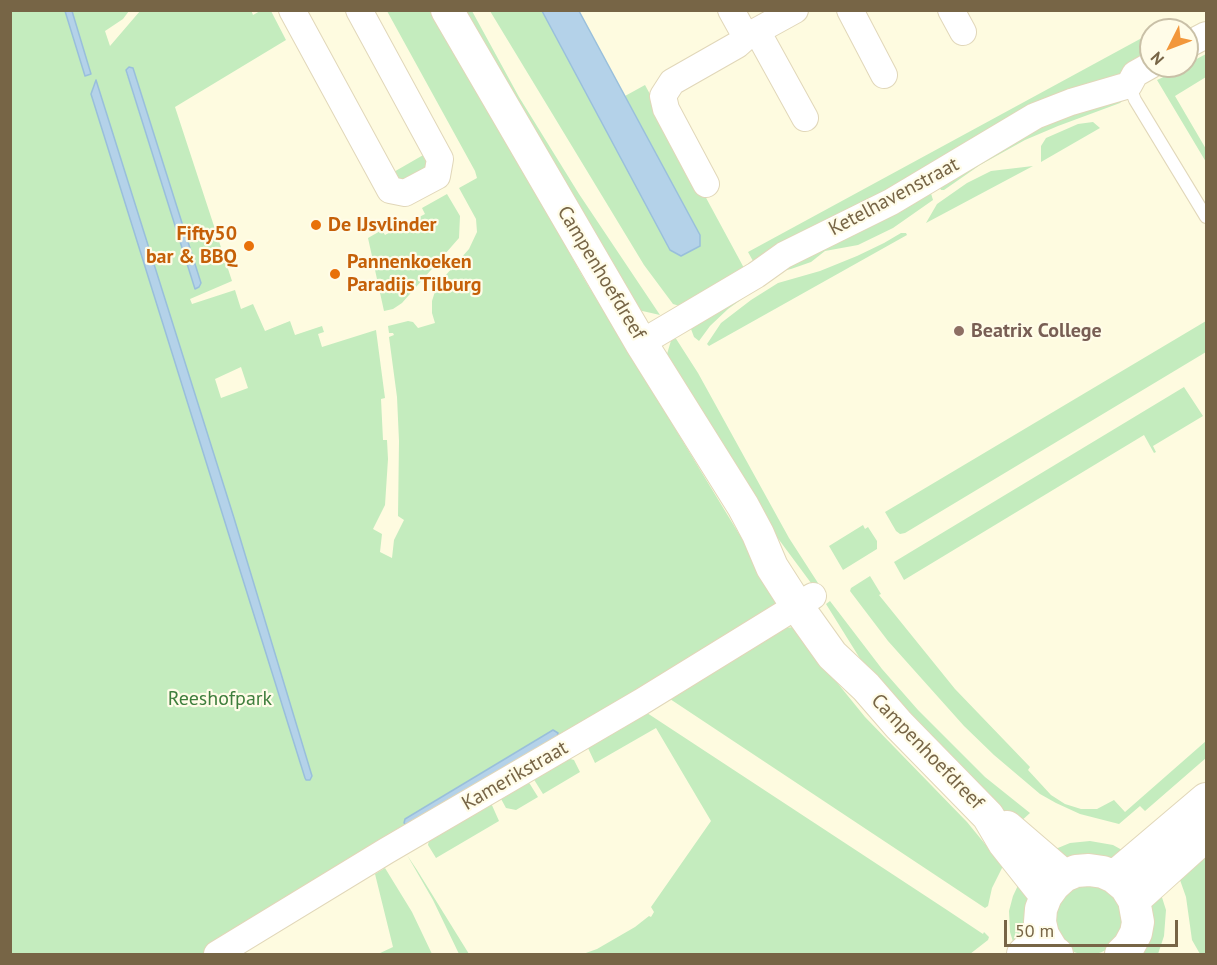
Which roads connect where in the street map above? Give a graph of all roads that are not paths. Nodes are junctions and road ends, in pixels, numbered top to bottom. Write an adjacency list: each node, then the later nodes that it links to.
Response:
1 (292, 10): 2 (street)
2 (359, 10)
3 (447, 10): 14 (street, Campenhoefdreef)
4 (731, 10): 7 (street)
5 (795, 10): 7 (street)
6 (850, 10): 9 (street)
7 (751, 34): 11 (street); 12 (street)
8 (1139, 72): 10 (street, Ketelhavenstraat)
9 (884, 75)
10 (1129, 85): 13 (lane); 14 (street, Ketelhavenstraat)
11 (806, 118)
12 (706, 184)
13 (1206, 217)
14 (641, 343): 15 (street, Campenhoefdreef)
15 (805, 601): 18 (street, Campenhoefdreef); 21 (street, Kamerikstraat)
16 (1206, 799): 19 (street)
17 (1206, 835): 19 (street)
18 (1055, 886): 19 (street); 20 (street)
19 (1124, 889): 22 (street)
20 (1041, 948)
21 (217, 954)
22 (1124, 954)

